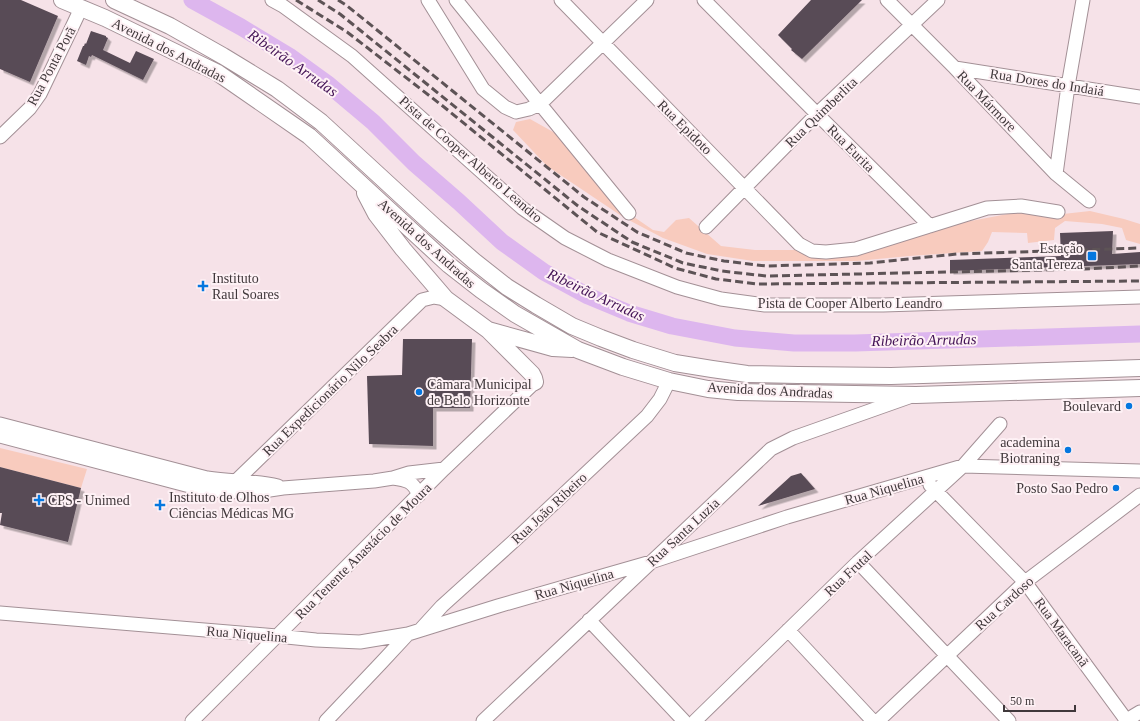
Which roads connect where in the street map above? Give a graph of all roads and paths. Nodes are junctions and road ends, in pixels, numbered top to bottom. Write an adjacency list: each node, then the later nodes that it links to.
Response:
1 (62, 0): 12 (main road, Avenida dos Andradas)
2 (114, 0): 33 (main road, Avenida dos Andradas)
3 (272, 0): 29 (street, Pista de Cooper Alberto Leandro)
4 (428, 0): 18 (street)
5 (456, 0): 18 (street)
6 (561, 0): 14 (street, Rua Epidoto)
7 (647, 0): 14 (street)
8 (704, 0): 19 (street, Rua Eurita)
9 (886, 0): 13 (street, Rua Mármore)
10 (938, 0): 13 (street, Rua Quimberlita)
11 (1083, 0): 16 (street)
12 (87, 4): 20 (street, Rua Ponta Porã); 22 (main road, Avenida dos Andradas)
13 (912, 26): 15 (street, Rua Mármore); 19 (street, Rua Quimberlita)
14 (602, 44): 18 (street); 23 (street, Rua Epidoto)
15 (955, 68): 16 (street, Rua Dores do Indaiá); 21 (street, Rua Mármore)
16 (1068, 86): 17 (street, Rua Dores do Indaiá); 21 (street)
17 (1140, 98)
18 (540, 104): 26 (street)
19 (817, 114): 23 (street, Rua Quimberlita); 27 (street, Rua Eurita)
20 (0, 137)
21 (1056, 174): 24 (street, Rua Mármore)
22 (358, 180): 30 (main road); 32 (main road, Avenida dos Andradas)
23 (744, 187): 27 (street, Rua Epidoto); 28 (street, Rua Quimberlita)
24 (1088, 202)
25 (1058, 212): 27 (street)
26 (629, 213)
27 (930, 226)
28 (706, 227)
29 (1140, 297)
30 (446, 299): 31 (main road); 48 (street, Rua Expedicionário Nilo Seabra)
31 (488, 330): 32 (main road); 35 (main road)
32 (578, 350): 34 (main road, Avenida dos Andradas)
33 (1139, 368): 36 (street)
34 (669, 381): 37 (main road, Avenida dos Andradas); 59 (street, Rua João Ribeiro)
35 (535, 382): 44 (street, Rua Tenente Anastácio de Moura)
36 (1140, 389): 37 (main road, Avenida dos Andradas)
37 (916, 394): 54 (street, Rua Santa Luzia)
38 (0, 424): 41 (street)
39 (1000, 424): 43 (street, Rua Frutal)
40 (0, 436): 41 (street)
41 (33, 439): 42 (street)
42 (87, 453): 48 (street); 50 (street)
43 (963, 466): 45 (street, Rua Niquelina); 47 (street, Rua Niquelina); 51 (street, Rua Frutal)
44 (444, 469): 46 (street); 52 (street, Rua Tenente Anastácio de Moura)
45 (1140, 471)
46 (393, 478): 49 (street); 52 (street)
47 (924, 478): 51 (street, Rua Maracanã); 54 (street, Rua Niquelina)
48 (237, 480): 49 (street); 50 (street, Rua Expedicionário Nilo Seabra)
49 (283, 488): 50 (street)
50 (216, 491)
51 (936, 491): 55 (street, Rua Frutal); 57 (street, Rua Maracanã)
52 (419, 495): 66 (street, Rua Tenente Anastácio de Moura)
53 (1140, 495): 57 (street, Rua Cardoso)
54 (651, 562): 56 (street, Rua Niquelina); 58 (street, Rua Santa Luzia)
55 (858, 562): 64 (street, Rua Frutal); 67 (street)
56 (599, 577): 58 (street); 61 (street, Rua Niquelina)
57 (1025, 582): 67 (street, Rua Cardoso); 77 (street, Rua Maracanã)
58 (614, 598): 62 (street, Rua Santa Luzia)
59 (442, 606): 61 (street); 63 (street, Rua João Ribeiro)
60 (0, 613): 66 (street, Rua Niquelina)
61 (454, 620): 63 (street, Rua Niquelina)
62 (589, 620): 71 (street, Rua Santa Luzia); 72 (street)
63 (422, 629): 65 (street, Rua Niquelina)
64 (788, 630): 73 (street, Rua Frutal); 74 (street)
65 (408, 634): 66 (street, Rua Niquelina); 70 (street)
66 (277, 636): 69 (street, Rua Tenente Anastácio de Moura)
67 (946, 656): 75 (street, Rua Cardoso); 76 (street)
68 (1140, 712): 77 (street)
69 (200, 719)
70 (326, 721)
71 (483, 721)
72 (684, 721)
73 (695, 721)
74 (873, 721)
75 (878, 721)
76 (1009, 721)
77 (1126, 721)

